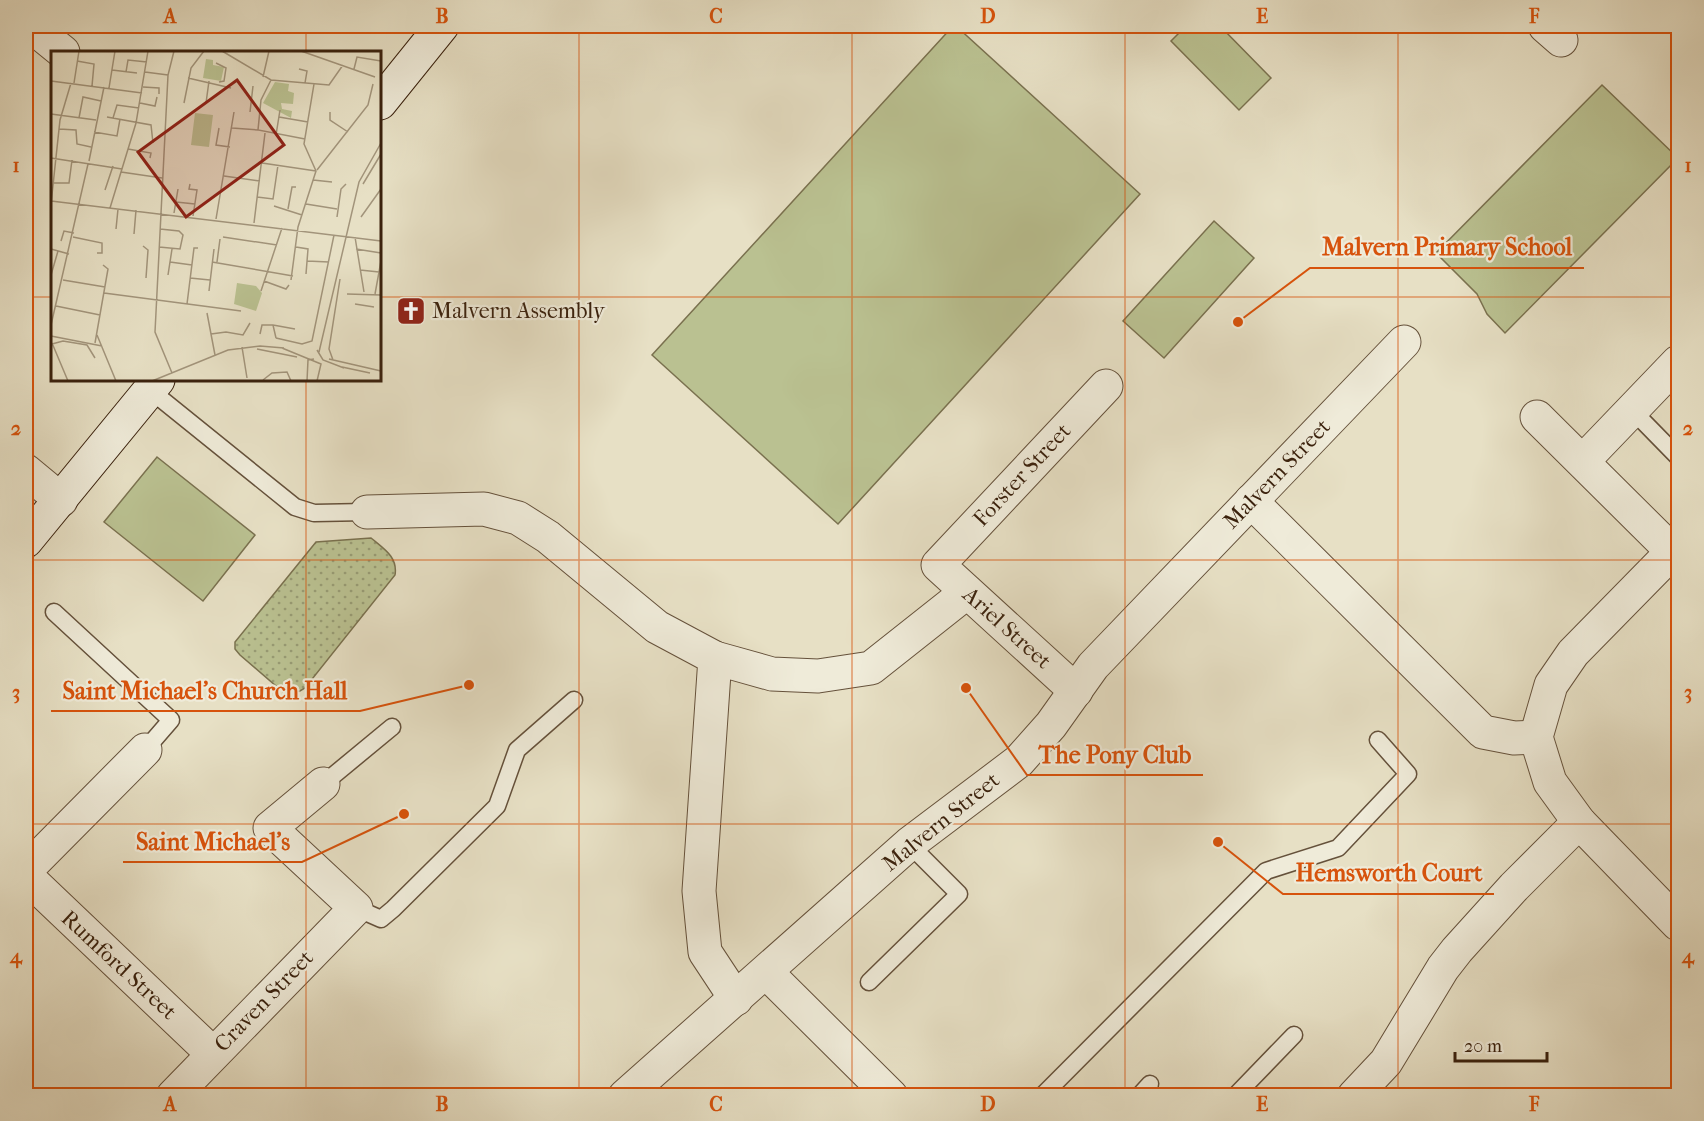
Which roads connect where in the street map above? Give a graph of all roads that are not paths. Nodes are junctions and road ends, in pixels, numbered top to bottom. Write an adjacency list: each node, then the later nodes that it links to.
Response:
1 (31, 26): 3 (street)
2 (442, 26): 4 (street)
3 (62, 51)
4 (381, 102)
5 (1404, 342): 15 (street, Malvern Street)
6 (1678, 362): 9 (street)
7 (154, 385): 14 (street); 16 (lane)
8 (1106, 386): 19 (street, Forster Street)
9 (1632, 410): 11 (lane); 12 (street)
10 (1537, 417): 12 (street)
11 (1678, 457)
12 (1583, 461): 18 (street)
13 (26, 471): 14 (street)
14 (61, 500): 17 (street)
15 (1251, 501): 23 (street, Malvern Street); 26 (street)
16 (367, 512): 22 (street)
17 (26, 541)
18 (1676, 549): 26 (street)
19 (938, 564): 20 (street, Ariel Street)
20 (967, 592): 22 (street); 23 (street, Ariel Street)
21 (54, 612): 28 (lane)
22 (715, 658): 38 (street)
23 (1076, 691): 31 (street, Malvern Street)
24 (574, 700): 34 (lane)
25 (392, 728): 29 (lane)
26 (1536, 737): 30 (street)
27 (1378, 740): 44 (lane)
28 (145, 750): 32 (street)
29 (324, 784): 34 (street)
30 (1579, 822): 35 (street); 46 (street)
31 (909, 844): 36 (street, Malvern Street); 37 (lane)
32 (26, 870)
33 (26, 876): 40 (street, Rumford Street)
34 (356, 908): 40 (street, Craven Street)
35 (1678, 924)
36 (766, 972): 38 (street, Malvern Street); 43 (street)
37 (869, 982)
38 (736, 999): 42 (street, Malvern Street)
39 (1294, 1035): 45 (lane)
40 (213, 1054): 41 (street, Craven Street)
41 (173, 1095)
42 (625, 1095)
43 (891, 1095)
44 (1042, 1095)
45 (1235, 1095)
46 (1354, 1095)

